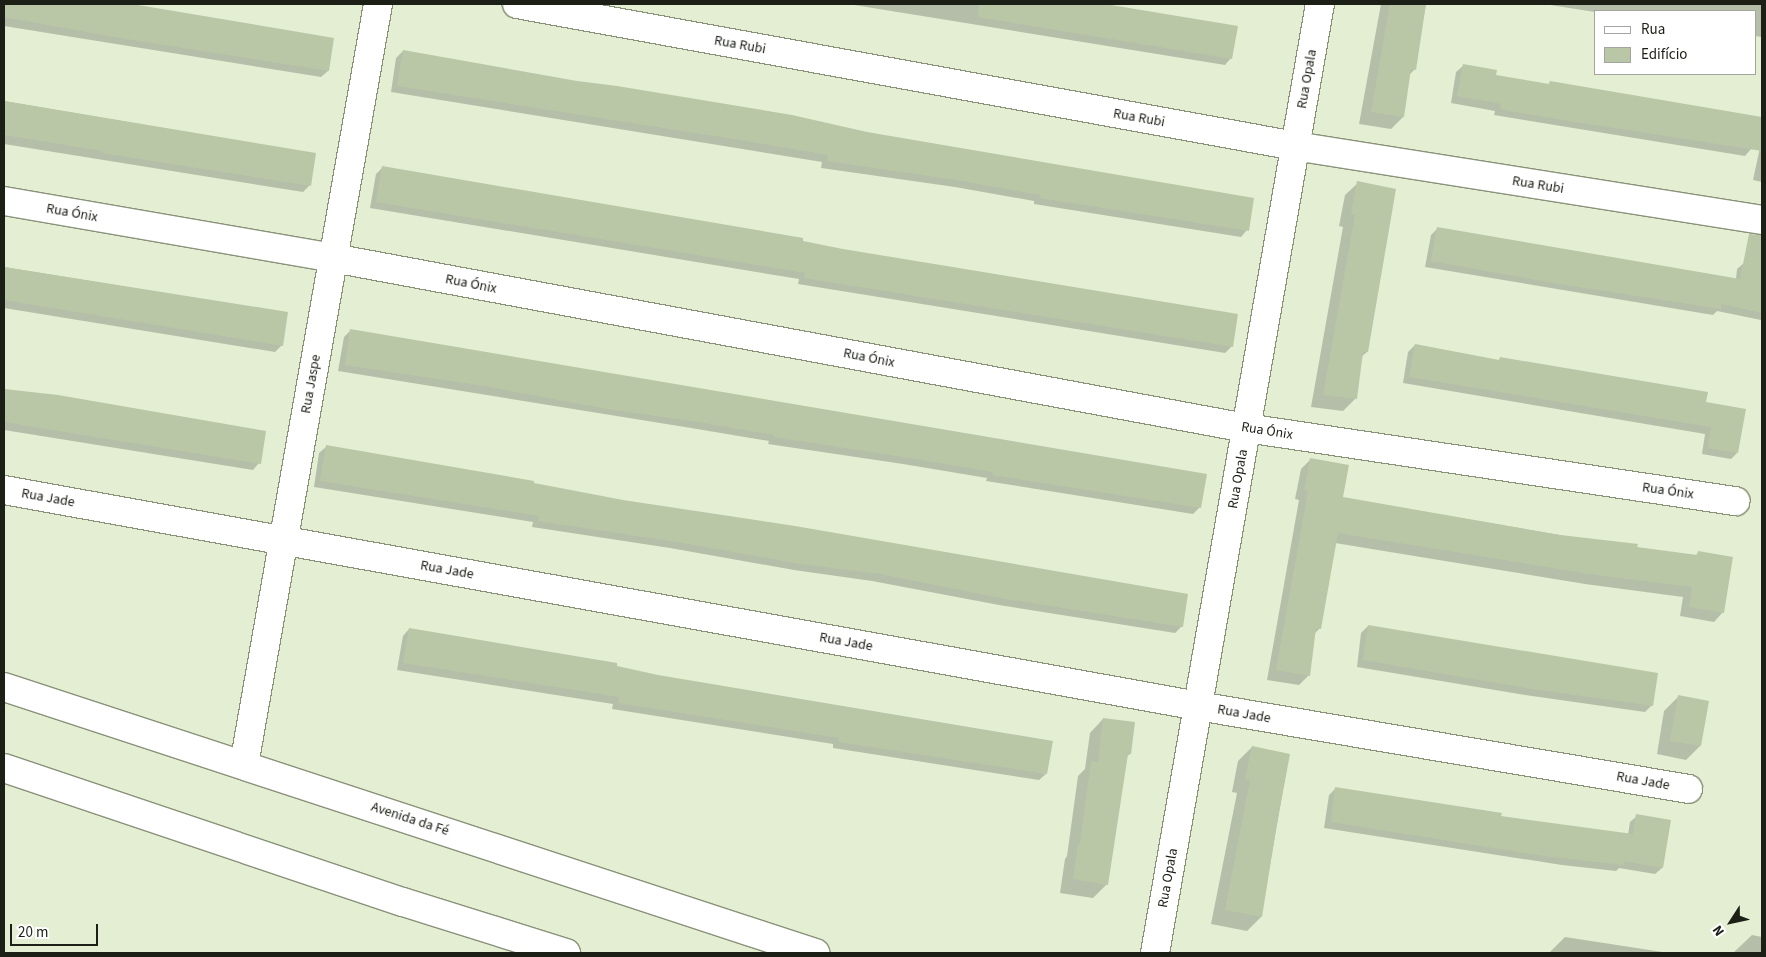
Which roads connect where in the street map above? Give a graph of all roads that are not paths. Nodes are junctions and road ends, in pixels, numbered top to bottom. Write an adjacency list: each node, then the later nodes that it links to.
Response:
1 (378, 4): 7 (street, Rua Jaspe)
2 (517, 4): 4 (street, Rua Rubi)
3 (1320, 4): 4 (street, Rua Opala)
4 (1295, 146): 6 (street, Rua Rubi); 8 (street, Rua Opala)
5 (4, 201): 7 (street, Rua Ónix)
6 (1762, 220)
7 (333, 258): 8 (street, Rua Ónix); 11 (street, Rua Jaspe)
8 (1246, 428): 10 (street, Rua Ónix); 13 (street, Rua Opala)
9 (4, 490): 11 (street, Rua Jade)
10 (1736, 501)
11 (283, 540): 13 (street, Rua Jade); 14 (street, Rua Jaspe)
12 (4, 688): 14 (street, Avenida da Fé)
13 (1198, 706): 16 (street, Rua Jade); 19 (street, Rua Opala)
14 (244, 764): 18 (street, Avenida da Fé)
15 (4, 768): 17 (street)
16 (1688, 789)
17 (566, 953)
18 (815, 953)
19 (1155, 953)

